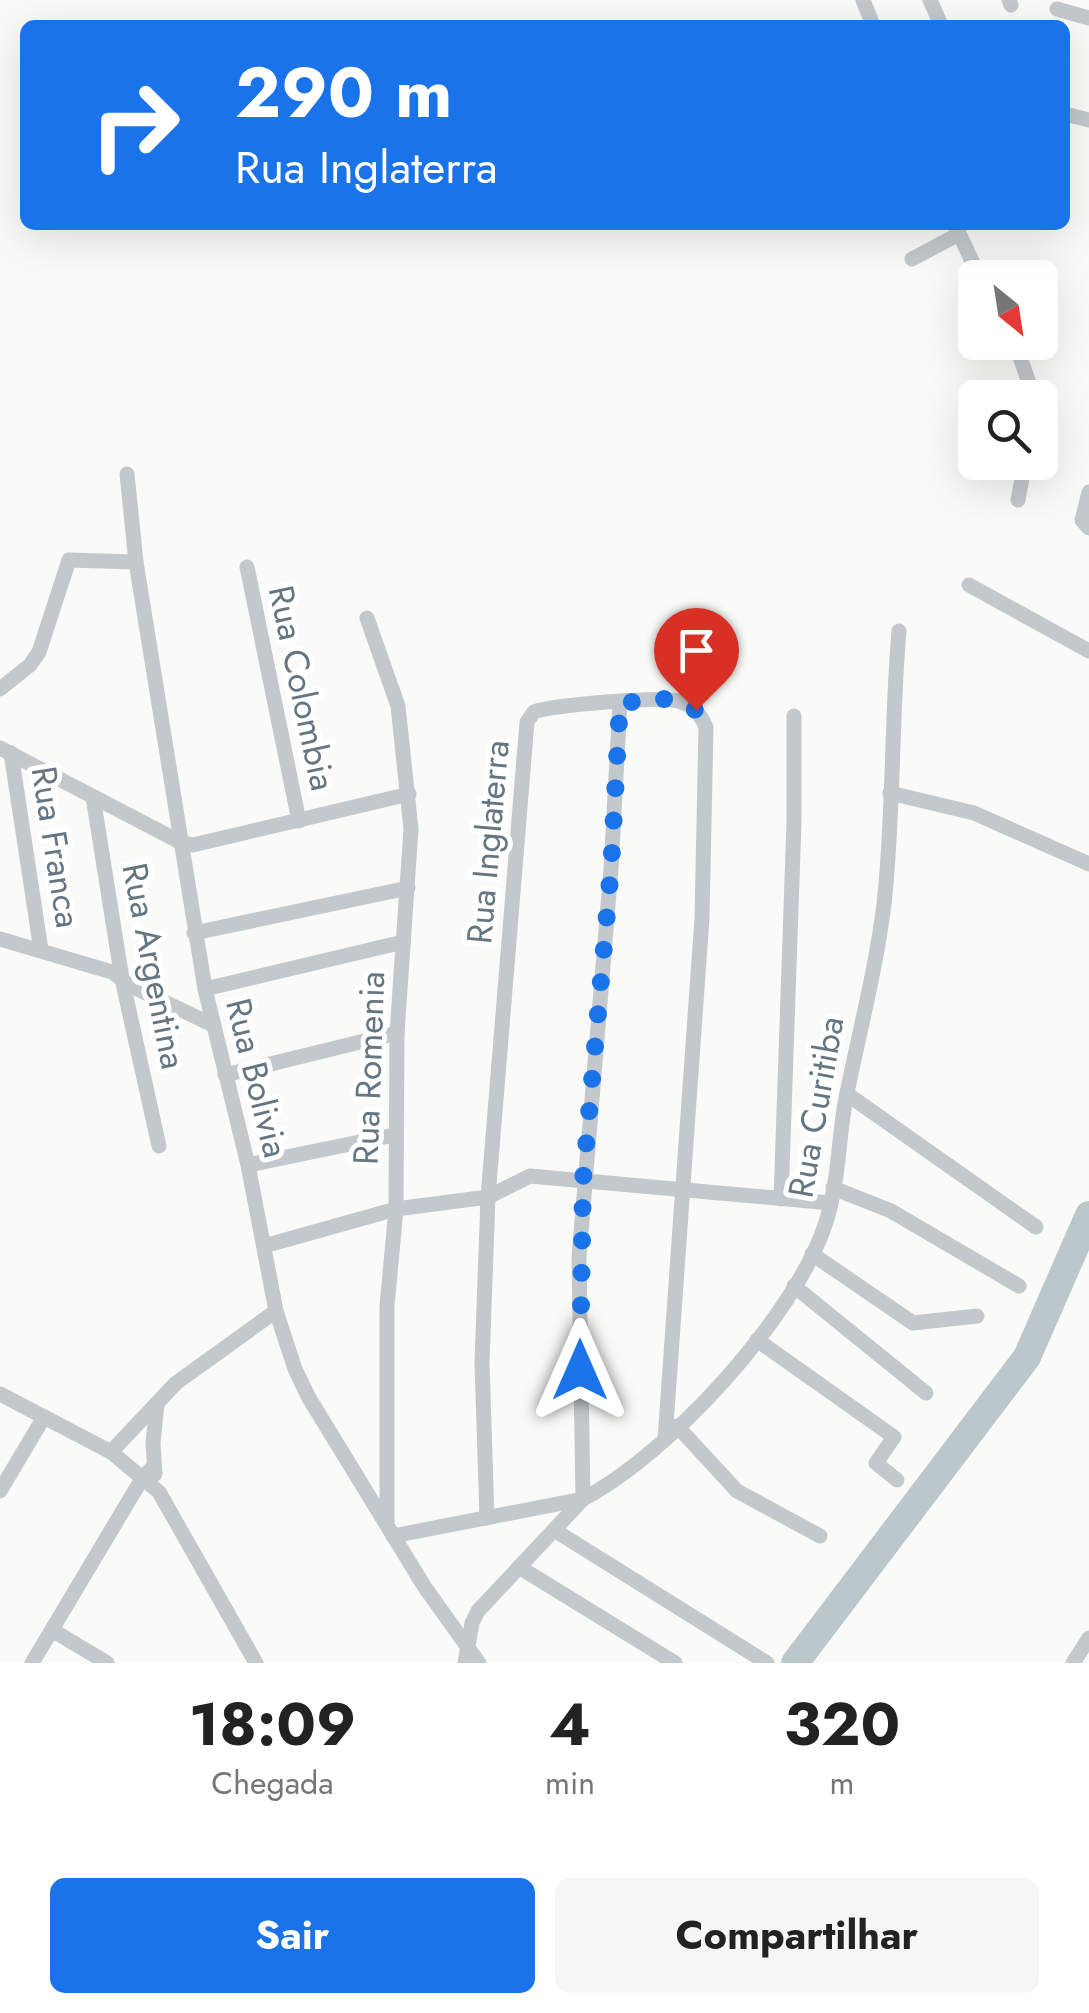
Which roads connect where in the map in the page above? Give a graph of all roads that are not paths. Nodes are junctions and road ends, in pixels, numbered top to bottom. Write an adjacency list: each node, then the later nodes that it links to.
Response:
1 (1057, 9): 2 (street)
2 (1089, 18)
3 (956, 230): 5 (street)
4 (957, 230): 6 (street)
5 (912, 259)
6 (972, 260)
7 (127, 474): 12 (street, Rua Bolivia)
8 (1022, 480): 10 (street)
9 (1089, 492): 11 (street)
10 (1018, 500)
11 (1089, 528)
12 (136, 562): 18 (street); 26 (street, Rua Bolivia)
13 (247, 567): 25 (street, Rua Colombia)
14 (969, 585): 17 (street)
15 (367, 618): 23 (street, Rua Romenia)
16 (898, 631): 22 (street, Rua Curitiba)
17 (1089, 651)
18 (0, 690)
19 (620, 703): 42 (street); 43 (street, Rua Inglaterra); 45 (street, Rua Inglaterra)
20 (794, 716): 46 (street)
21 (6, 751): 24 (street); 32 (street, Rua Franca)
22 (890, 793): 27 (street); 38 (street, Rua Curitiba)
23 (409, 794): 25 (street); 28 (street, Rua Romenia)
24 (93, 797): 26 (street); 33 (street, Rua Argentina)
25 (298, 821): 26 (street)
26 (182, 842): 29 (street, Rua Bolivia)
27 (1089, 864)
28 (408, 888): 29 (street); 31 (street, Rua Romenia)
29 (194, 934): 34 (street, Rua Bolivia)
30 (0, 938): 32 (street)
31 (403, 942): 34 (street); 36 (street, Rua Romenia)
32 (41, 950): 33 (street)
33 (122, 979): 35 (street); 40 (street, Rua Argentina)
34 (204, 989): 35 (street, Rua Bolivia)
35 (213, 1024): 37 (street, Rua Bolivia)
36 (397, 1032): 37 (street); 39 (street, Rua Romenia)
37 (225, 1074): 41 (street, Rua Bolivia)
38 (847, 1094): 44 (street, Rua Curitiba); 48 (street)
39 (394, 1134): 41 (street); 47 (street, Rua Romenia)
40 (159, 1146)
41 (248, 1165): 49 (street, Rua Bolivia)
42 (583, 1180): 43 (street); 45 (street); 66 (street)
43 (683, 1190): 46 (street); 61 (street, Rua Inglaterra)
44 (832, 1196): 46 (street); 50 (street, Rua Curitiba); 52 (street)
45 (488, 1197): 47 (street); 67 (street, Rua Inglaterra)
46 (781, 1198)
47 (396, 1209): 49 (street); 69 (street, Rua Romenia)
48 (1036, 1227)
49 (264, 1246): 53 (street, Rua Bolivia)
50 (812, 1254): 51 (street, Rua Curitiba); 54 (street)
51 (794, 1286): 55 (street, Rua Curitiba); 56 (street)
52 (1020, 1286)
53 (276, 1310): 58 (street); 69 (street, Rua Bolivia)
54 (977, 1316)
55 (757, 1340): 60 (street, Rua Curitiba); 64 (street)
56 (926, 1393)
57 (0, 1394): 59 (street)
58 (157, 1404): 62 (street); 63 (street)
59 (44, 1417): 62 (street); 65 (street)
60 (676, 1426): 61 (street, Rua Curitiba); 70 (street)
61 (664, 1439): 66 (street, Rua Curitiba)
62 (110, 1452): 63 (street)
63 (148, 1472): 72 (street); 77 (street)
64 (897, 1480)
65 (0, 1492)
66 (583, 1499): 67 (street); 68 (street)
67 (487, 1518): 69 (street)
68 (554, 1530): 71 (street); 80 (street)
69 (390, 1531): 74 (street, Rua Bolivia)
70 (820, 1536)
71 (519, 1566): 74 (street); 79 (street)
72 (52, 1630): 75 (street); 76 (street)
73 (1089, 1638): 81 (street)
74 (465, 1655): 78 (street, Rua Bolivia)
75 (32, 1663)
76 (107, 1663)
77 (256, 1663)
78 (479, 1663)
79 (675, 1663)
80 (767, 1663)
81 (1073, 1663)

